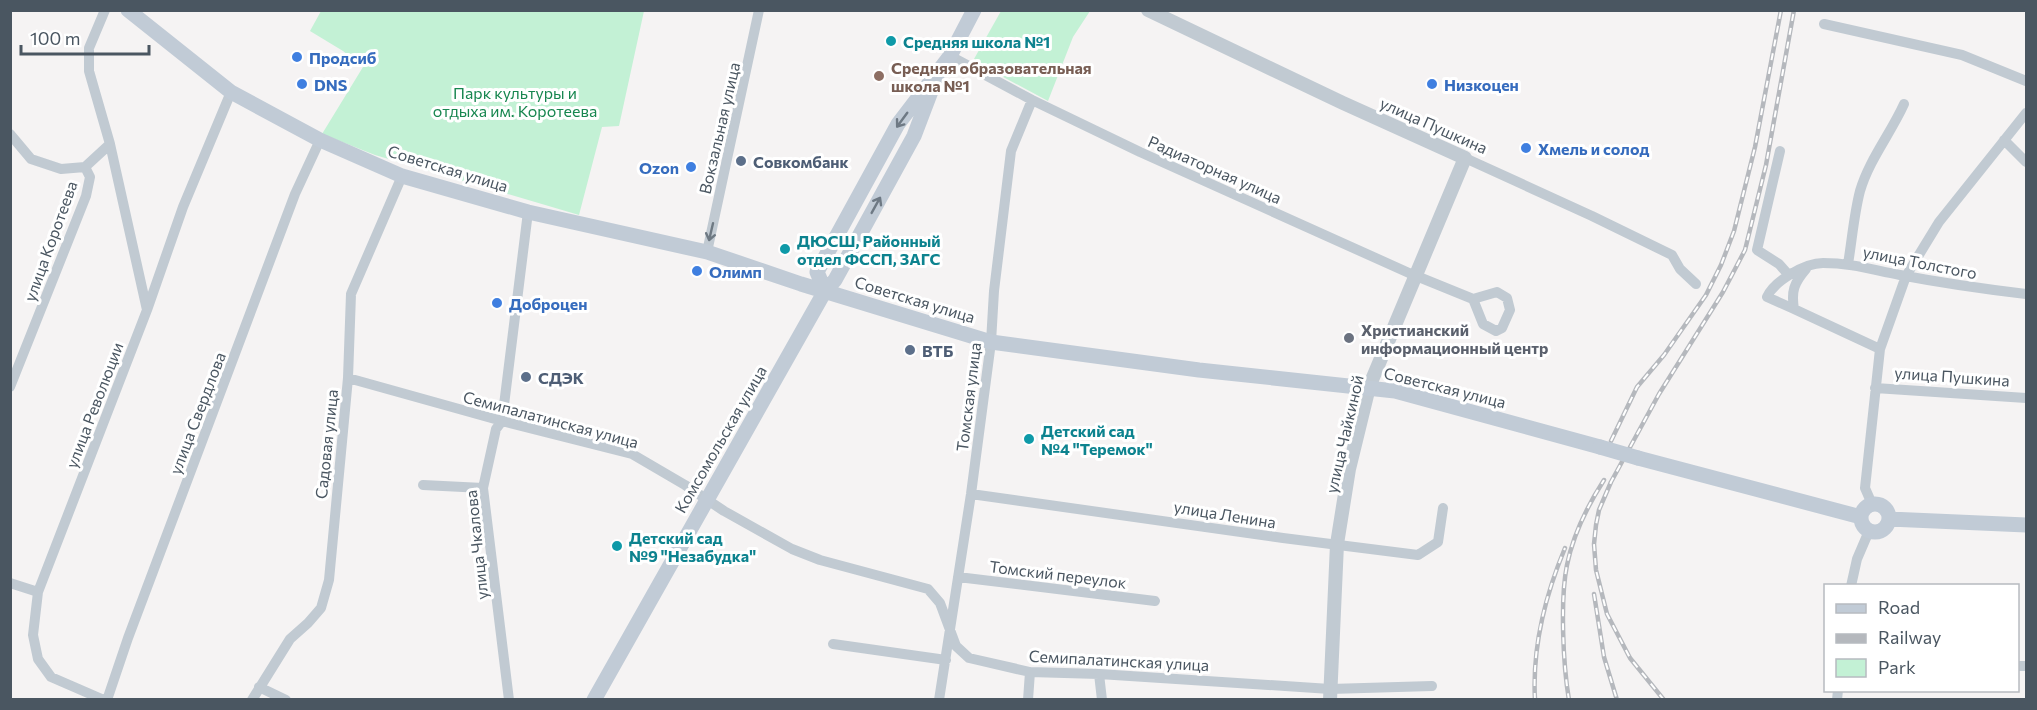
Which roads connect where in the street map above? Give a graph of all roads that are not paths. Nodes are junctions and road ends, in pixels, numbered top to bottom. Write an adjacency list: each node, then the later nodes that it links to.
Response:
1 (105, 10): 16 (street)
2 (128, 10): 9 (main road, Советская улица)
3 (759, 10): 23 (street, Вокзальная улица, one-way to 23)
4 (974, 10): 7 (main road, Комсомольская улица)
5 (1148, 10): 18 (street, улица Пушкина)
6 (1824, 24): 8 (street)
7 (950, 56): 10 (street, Радиаторная улица); 30 (main road, Комсомольская улица)
8 (2026, 81)
9 (231, 92): 14 (main road, Советская улица); 34 (street, улица Революции)
10 (1032, 100): 27 (street, Радиаторная улица); 35 (street, Томская улица)
11 (1904, 104): 24 (street)
12 (2026, 113): 15 (street)
13 (10, 134): 20 (street)
14 (320, 140): 21 (main road, Советская улица); 67 (street, улица Свердлова)
15 (2004, 140): 19 (street); 28 (street)
16 (110, 144): 20 (street, улица Коротеева); 34 (street)
17 (1780, 151): 26 (street)
18 (1465, 158): 27 (street, улица Чайкиной); 29 (street, улица Пушкина)
19 (2026, 162)
20 (85, 167): 38 (street, улица Коротеева)
21 (402, 176): 22 (main road, Советская улица); 37 (street, Садовая улица)
22 (528, 212): 23 (main road, Советская улица); 42 (street, улица Чкалова)
23 (707, 252): 30 (main road, Советская улица)
24 (1848, 264): 25 (street, улица Толстого); 28 (street, улица Толстого)
25 (1808, 267): 26 (street, улица Толстого); 33 (street)
26 (1792, 274): 33 (street, улица Толстого)
27 (1416, 275): 32 (street, Радиаторная улица); 39 (street, улица Чайкиной)
28 (1906, 276): 31 (street, улица Толстого); 36 (street)
29 (1696, 284)
30 (825, 291): 35 (main road, Советская улица); 46 (main road, Комсомольская улица)
31 (2026, 294)
32 (1473, 299)
33 (1794, 309): 36 (street)
34 (147, 310): 57 (street, улица Революции)
35 (991, 342): 39 (main road, Советская улица); 45 (street, Томская улица)
36 (1880, 349): 40 (street)
37 (348, 378): 42 (street, Семипалатинская улица); 65 (street, Садовая улица)
38 (10, 387)
39 (1369, 387): 49 (main road, Советская улица, bridge); 53 (street, улица Чайкиной)
40 (1875, 388): 41 (street, улица Пушкина); 47 (street)
41 (2026, 398)
42 (502, 421): 44 (street, улица Чкалова); 46 (street, Семипалатинская улица)
43 (423, 485): 44 (street)
44 (483, 488): 70 (street, улица Чкалова)
45 (971, 494): 53 (street, улица Ленина); 54 (street, Томская улица)
46 (706, 499): 59 (street, Семипалатинская улица); 71 (main road, Комсомольская улица)
47 (1872, 504): 49 (main road); 50 (main road)
48 (1443, 508): 53 (street, улица Ленина)
49 (1861, 517): 52 (main road)
50 (1889, 519): 51 (main road); 52 (main road)
51 (2026, 525)
52 (1869, 531): 56 (street)
53 (1338, 544): 66 (street, улица Чайкиной)
54 (958, 577): 58 (street, Томский переулок); 59 (street, Томская улица)
55 (10, 583): 57 (street)
56 (1851, 584)
57 (38, 592): 67 (street, улица Революции)
58 (1155, 601)
59 (949, 630): 61 (street, Томская улица); 62 (street, Семипалатинская улица)
60 (833, 644): 61 (street)
61 (946, 660): 72 (street, Томская улица)
62 (1030, 672): 63 (street, Семипалатинская улица); 73 (street)
63 (1099, 674): 66 (street, Семипалатинская улица); 74 (street)
64 (1432, 686): 66 (street, Семипалатинская улица)
65 (259, 687): 68 (street, Садовая улица); 69 (street)
66 (1330, 694)
67 (106, 699)
68 (252, 699)
69 (286, 699)
70 (509, 699)
71 (594, 699)
72 (939, 699)
73 (1028, 699)
74 (1102, 699)

